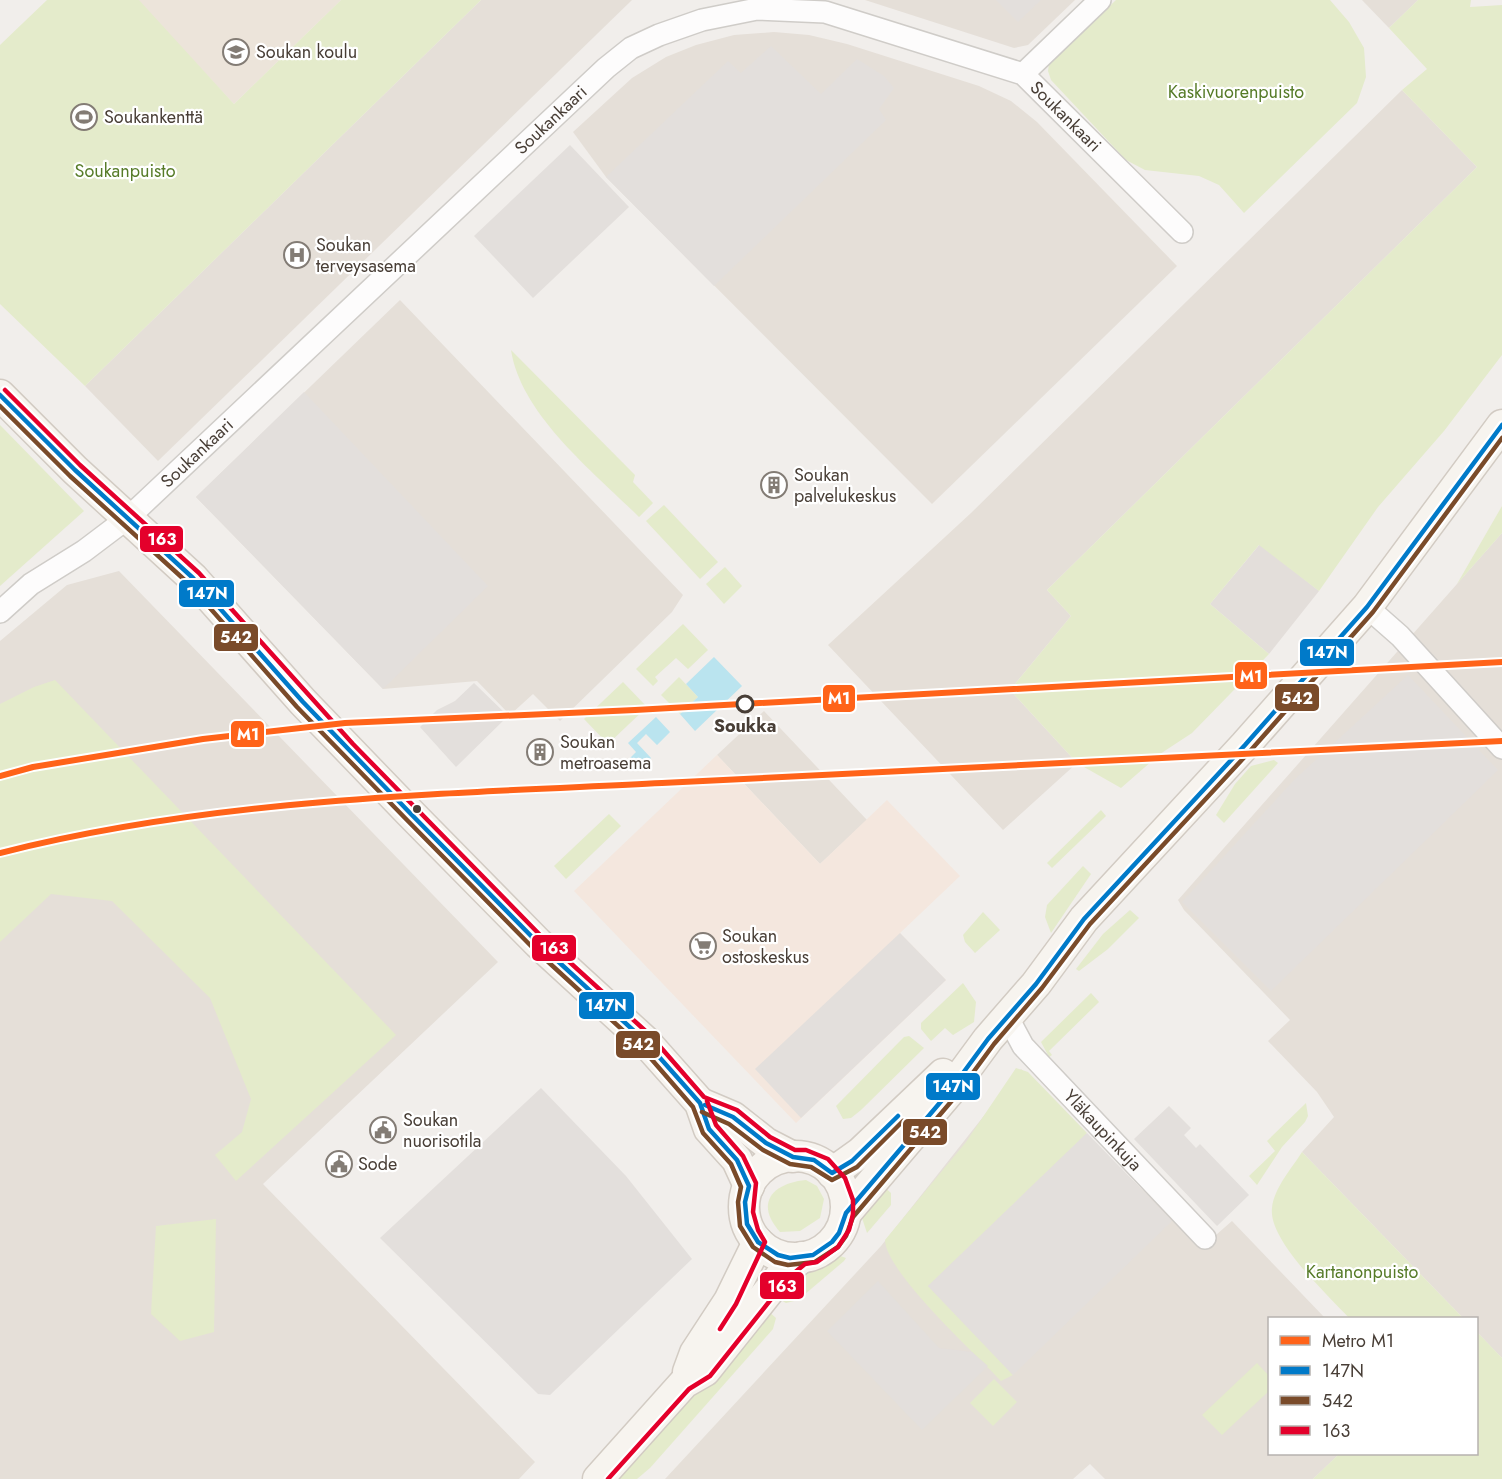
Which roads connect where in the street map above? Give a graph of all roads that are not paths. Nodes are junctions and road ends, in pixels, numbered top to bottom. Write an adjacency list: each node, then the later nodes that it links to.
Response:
1 (1100, 0): 2 (street)
2 (1023, 74): 3 (street, Soukankaari); 6 (street, Soukankaari)
3 (1182, 232)
4 (0, 395): 6 (street)
5 (1502, 425): 7 (street)
6 (129, 517): 8 (street, Soukankaari); 12 (street)
7 (1367, 607): 9 (street); 10 (street)
8 (0, 612)
9 (1502, 748)
10 (1007, 1016): 11 (street); 17 (street, Yläkaupinkuja)
11 (988, 1039): 14 (street); 16 (street)
12 (700, 1103): 13 (street); 15 (street)
13 (793, 1157): 14 (street); 15 (street)
14 (832, 1173): 16 (street)
15 (749, 1186): 18 (street)
16 (846, 1213): 19 (street)
17 (1205, 1238)
18 (758, 1242): 19 (street); 20 (street)
19 (802, 1257): 20 (street)
20 (684, 1383): 21 (street)
21 (598, 1479)

